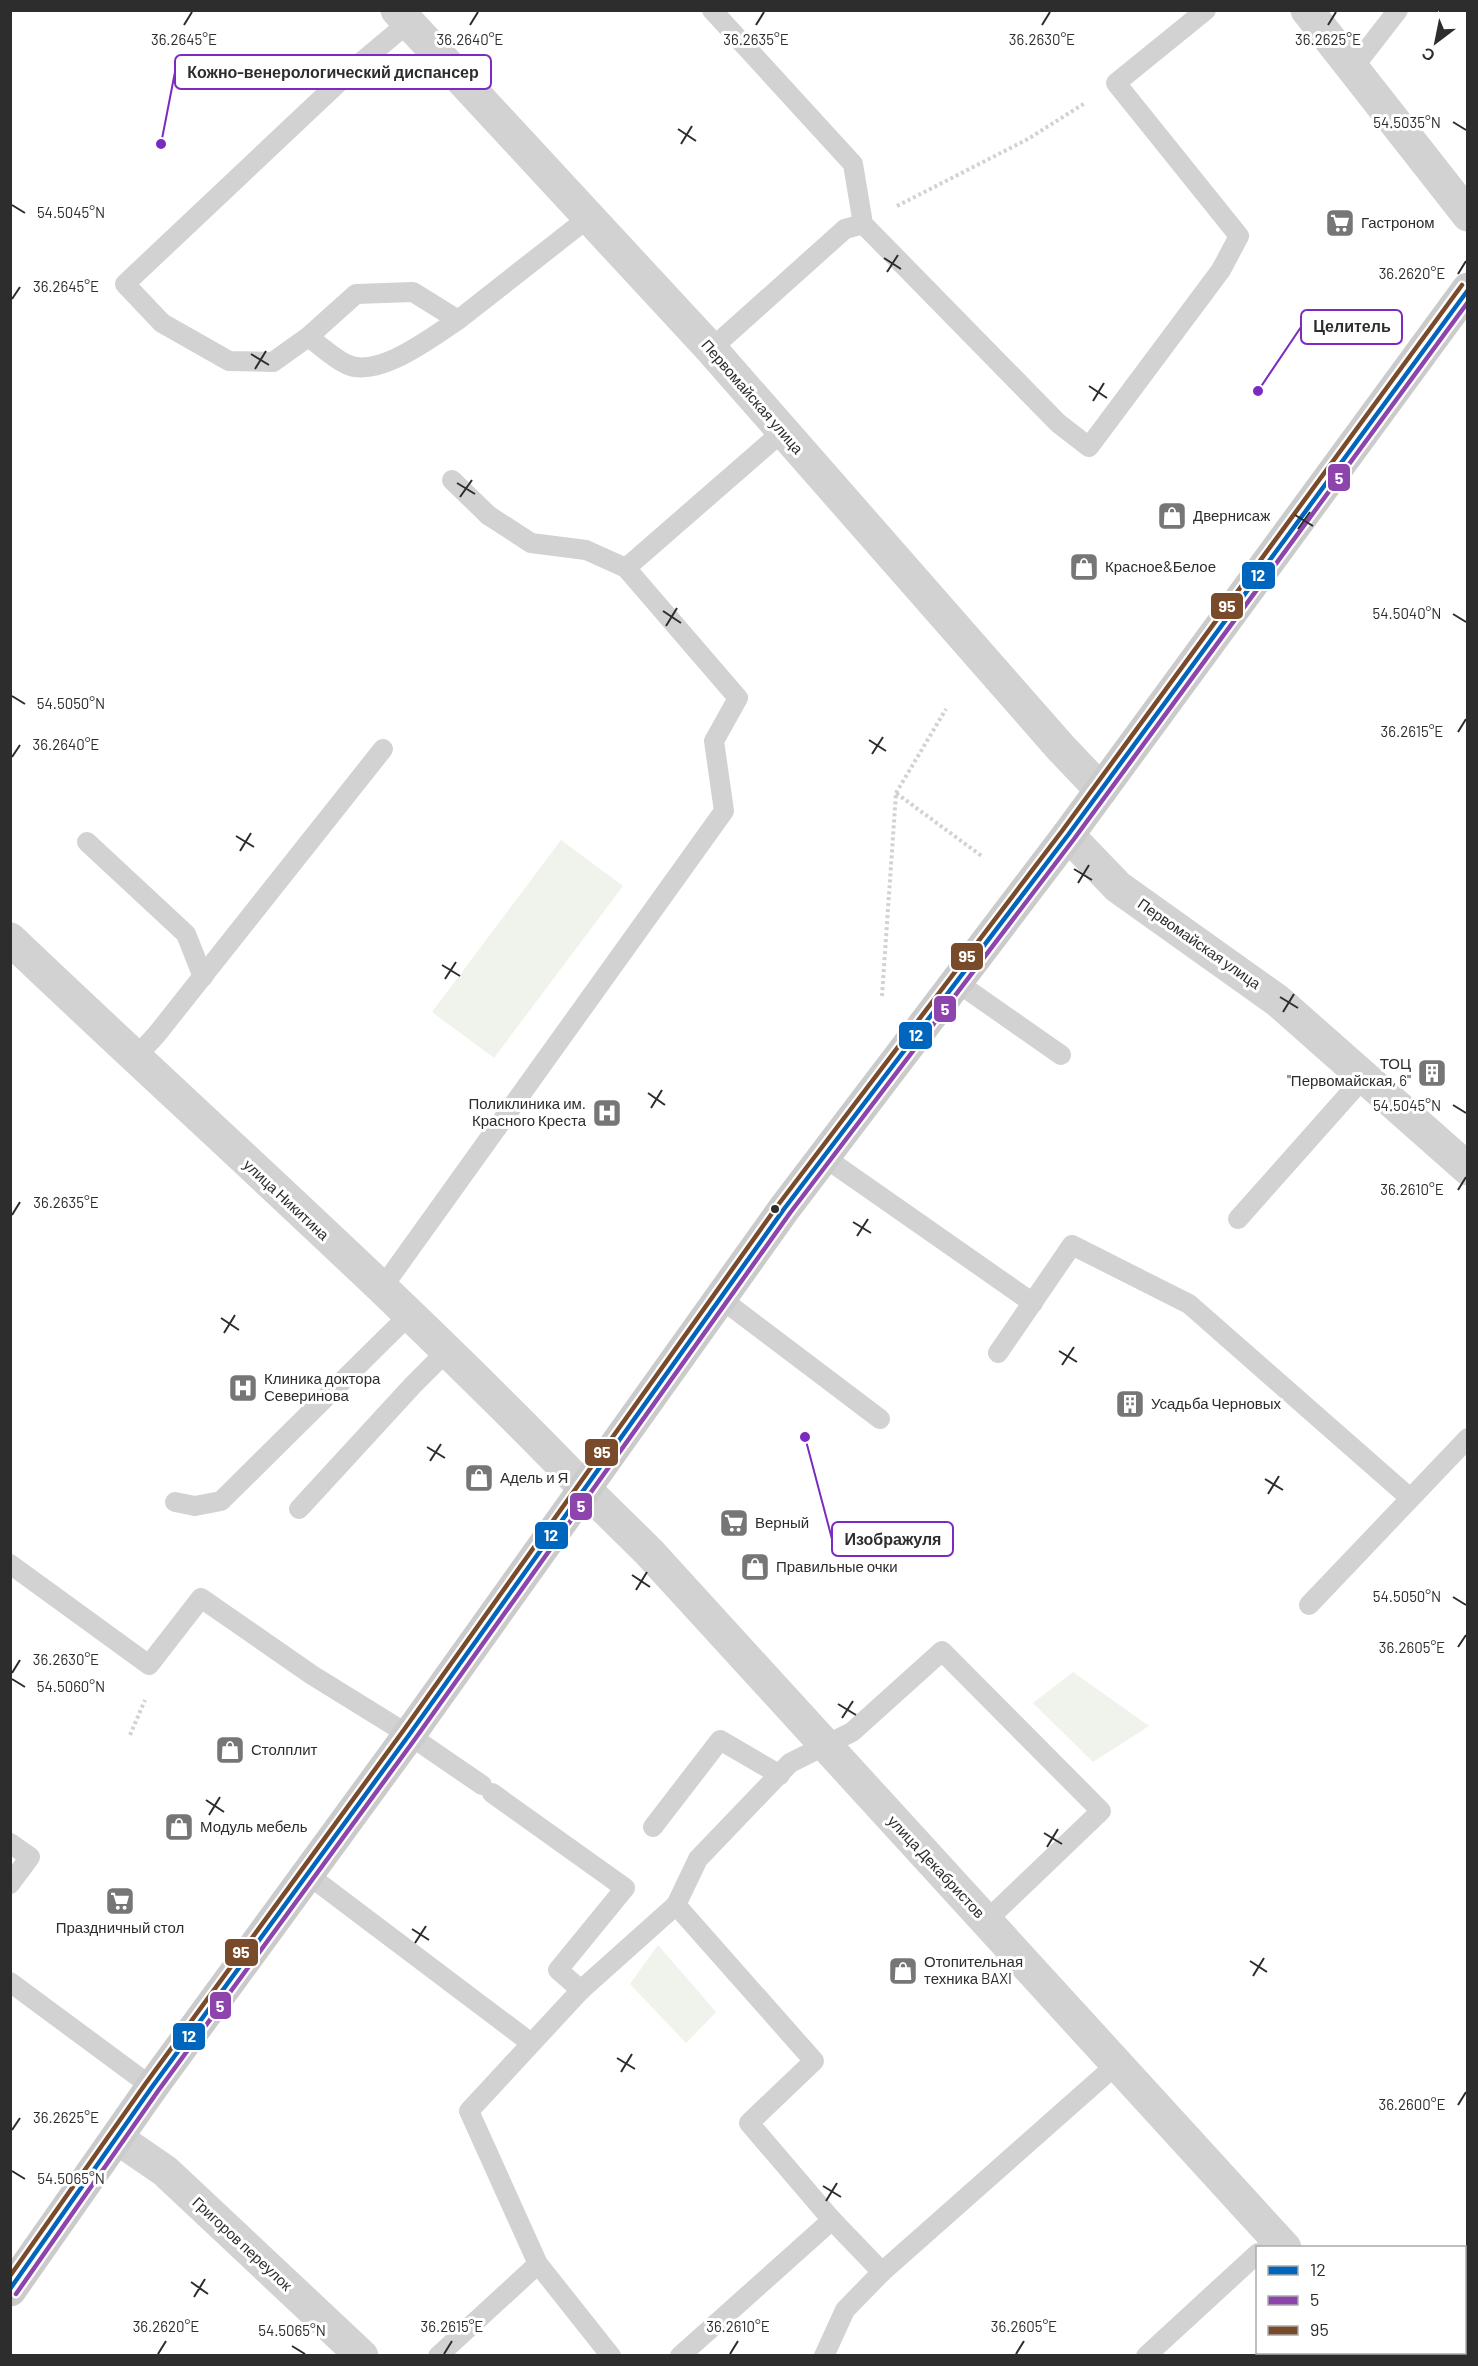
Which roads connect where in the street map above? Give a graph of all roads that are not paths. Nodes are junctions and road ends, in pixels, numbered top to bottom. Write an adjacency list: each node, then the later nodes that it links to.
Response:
1 (712, 10): 9 (lane)
2 (1206, 10): 9 (lane)
3 (1307, 10): 6 (street)
4 (1398, 10): 6 (lane)
5 (402, 17): 8 (street, Первомайская улица); 12 (lane)
6 (1353, 68): 7 (street)
7 (1467, 215)
8 (588, 218): 11 (lane); 13 (street, Первомайская улица)
9 (863, 224): 13 (lane)
10 (1467, 289): 18 (main road)
11 (458, 320): 12 (lane); 12 (lane)
12 (308, 337)
13 (711, 350): 14 (street, Первомайская улица)
14 (782, 432): 16 (lane); 18 (street, Первомайская улица)
15 (452, 480): 16 (lane)
16 (626, 568): 30 (lane)
17 (383, 749): 22 (lane)
18 (1101, 790): 19 (main road)
19 (1068, 835): 23 (main road); 26 (street, Первомайская улица)
20 (87, 842): 22 (lane)
21 (10, 939): 25 (street, улица Никитина)
22 (203, 977): 25 (lane)
23 (958, 983): 24 (lane); 27 (main road)
24 (1062, 1055)
25 (135, 1058): 30 (street, улица Никитина)
26 (1365, 1076): 28 (street, Первомайская улица); 29 (lane)
27 (824, 1157): 31 (main road); 32 (lane)
28 (1467, 1169)
29 (1238, 1219)
30 (382, 1288): 33 (street, улица Никитина)
31 (720, 1298): 36 (lane); 38 (main road)
32 (1033, 1303): 35 (lane); 39 (lane)
33 (409, 1315): 34 (street, улица Никитина); 40 (lane)
34 (447, 1351): 38 (street, улица Никитина); 41 (lane)
35 (998, 1353)
36 (880, 1419)
37 (1467, 1438): 39 (lane)
38 (585, 1489): 44 (main road); 45 (street, улица Декабристов)
39 (1410, 1498): 43 (lane)
40 (175, 1502)
41 (299, 1509)
42 (10, 1564): 44 (lane)
43 (1309, 1605)
44 (409, 1735): 49 (main road); 54 (lane)
45 (826, 1746): 46 (lane); 52 (street, улица Декабристов); 52 (lane)
46 (780, 1775): 47 (lane); 51 (lane)
47 (653, 1827)
48 (10, 1843): 50 (lane)
49 (307, 1874): 55 (lane); 57 (main road)
50 (10, 1884)
51 (676, 1905): 54 (lane); 59 (lane)
52 (986, 1922): 56 (street, улица Декабристов)
53 (10, 1982): 57 (lane)
54 (581, 1990): 55 (lane)
55 (531, 2043): 62 (lane)
56 (1117, 2064): 60 (street, улица Декабристов); 63 (lane)
57 (152, 2087): 58 (main road)
58 (117, 2138): 64 (main road); 65 (street, Григоров переулок)
59 (832, 2220): 63 (lane); 68 (lane)
60 (1270, 2246)
61 (1256, 2258): 70 (lane)
62 (538, 2264): 66 (lane); 67 (lane)
63 (882, 2272): 69 (lane)
64 (10, 2290)
65 (362, 2355)
66 (438, 2355)
67 (611, 2355)
68 (680, 2355)
69 (824, 2355)
70 (1146, 2355)

